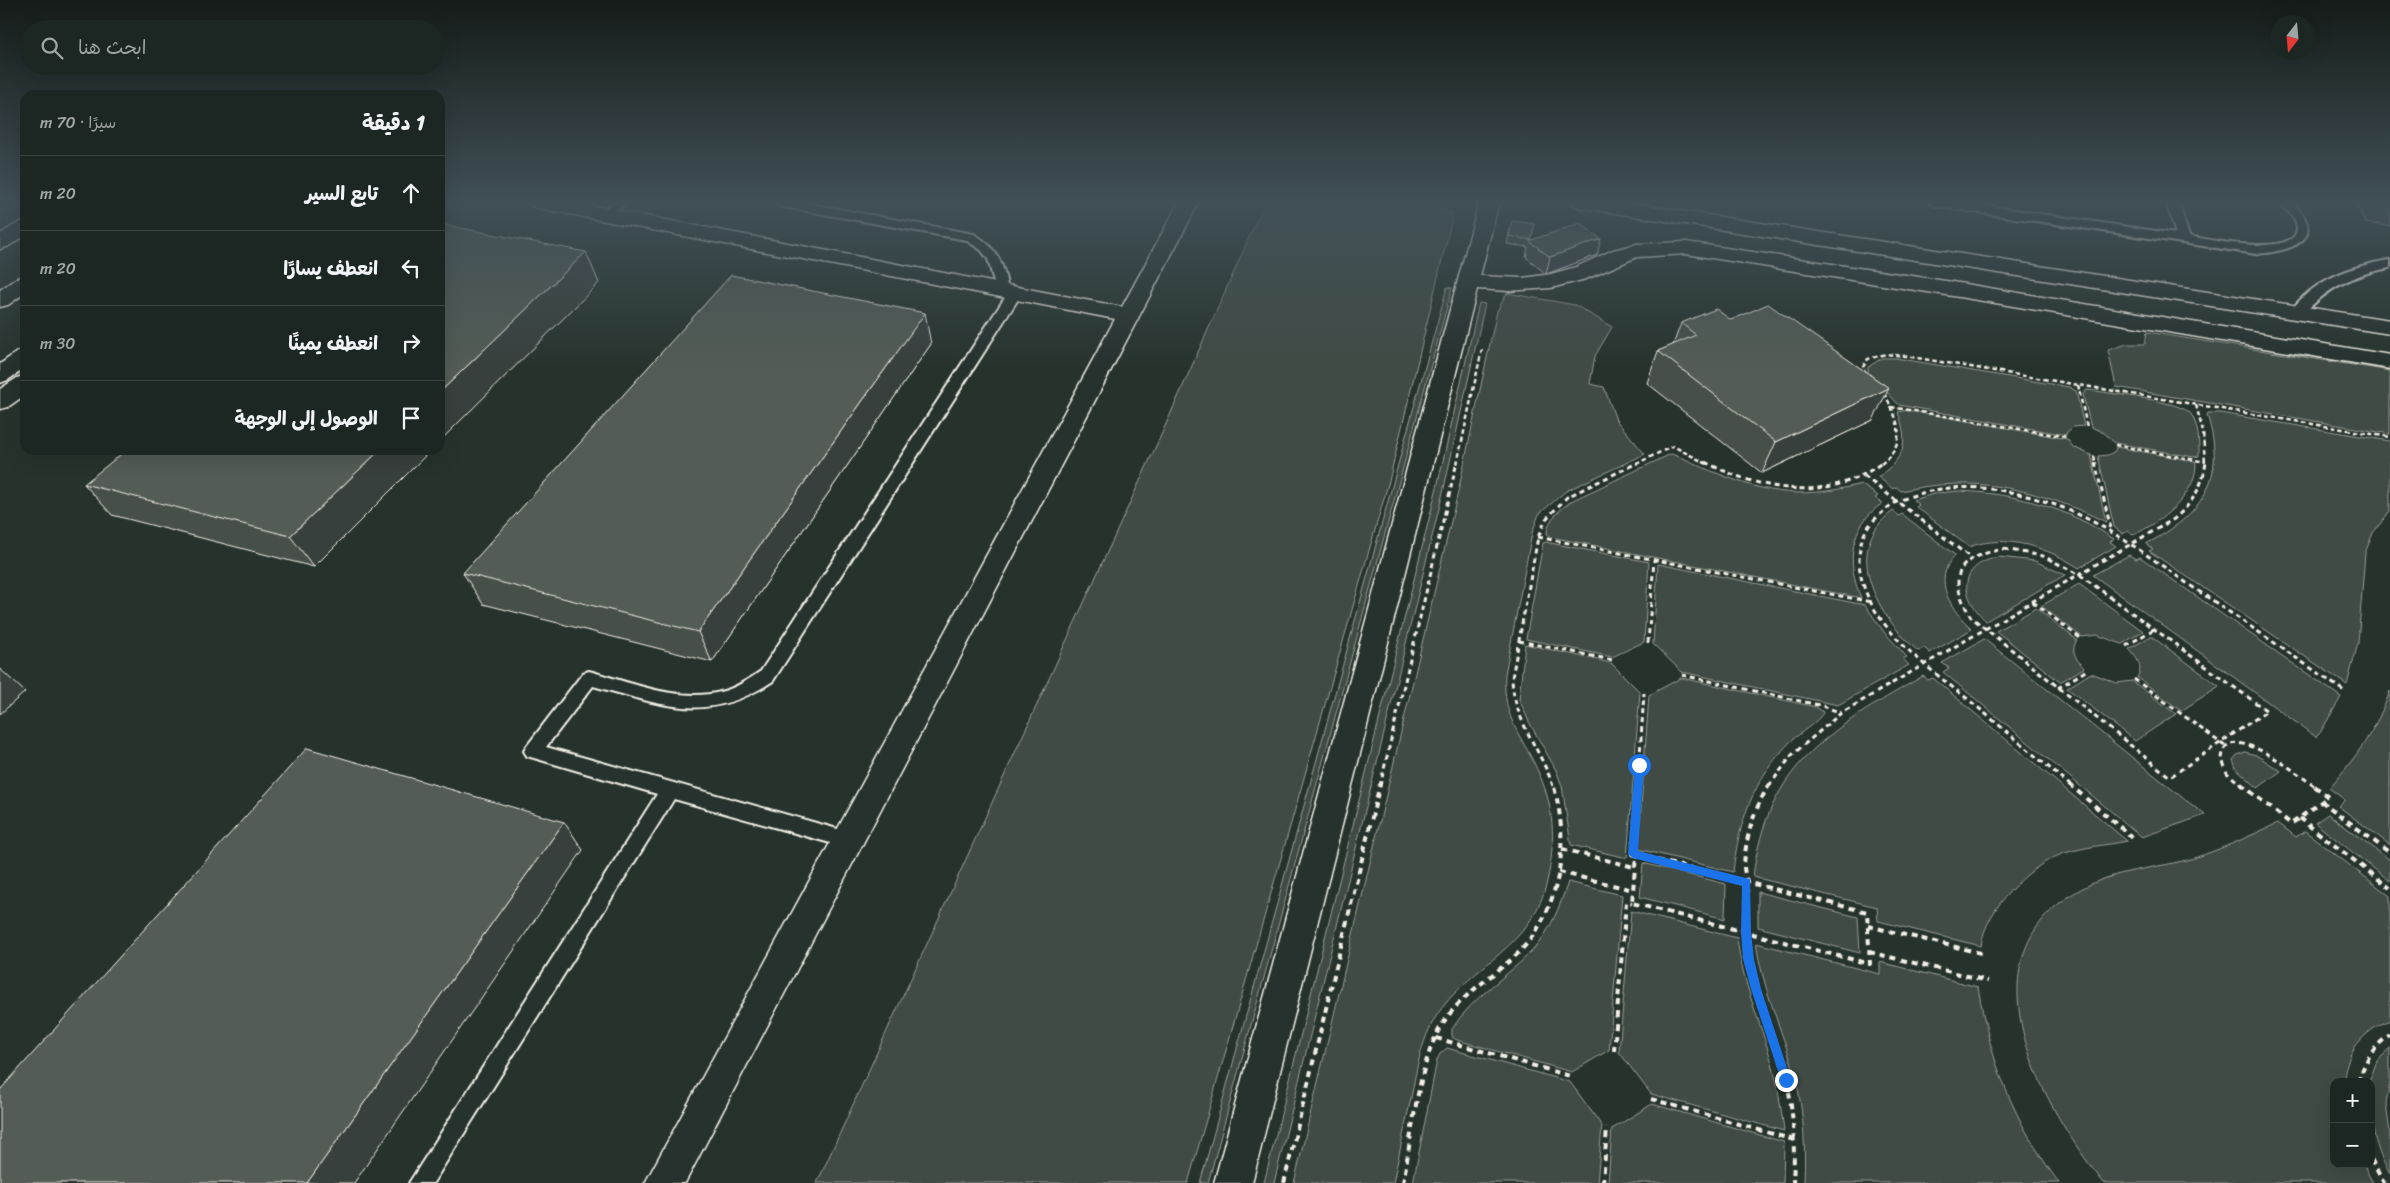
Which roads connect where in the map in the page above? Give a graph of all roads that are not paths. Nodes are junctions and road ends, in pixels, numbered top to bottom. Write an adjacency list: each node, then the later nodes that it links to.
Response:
1 (842, 257): 11 (street)
2 (994, 257): 11 (lane)
3 (1159, 257): 14 (street)
4 (1474, 257): 9 (street)
5 (1618, 257): 9 (street)
6 (1746, 257): 17 (street)
7 (1941, 257): 13 (street)
8 (2390, 264): 13 (lane)
9 (1468, 281): 25 (street)
10 (20, 286): 12 (street)
11 (1008, 292): 14 (street); 21 (lane)
12 (0, 300)
13 (2297, 312): 15 (street)
14 (1128, 315): 22 (street)
15 (2390, 327)
16 (20, 361): 18 (street)
17 (2390, 362)
18 (0, 375)
19 (20, 387): 20 (street)
20 (0, 401)
21 (670, 790): 22 (lane); 23 (lane)
22 (848, 840): 24 (street)
23 (420, 1183)
24 (664, 1183)
25 (1233, 1183)

